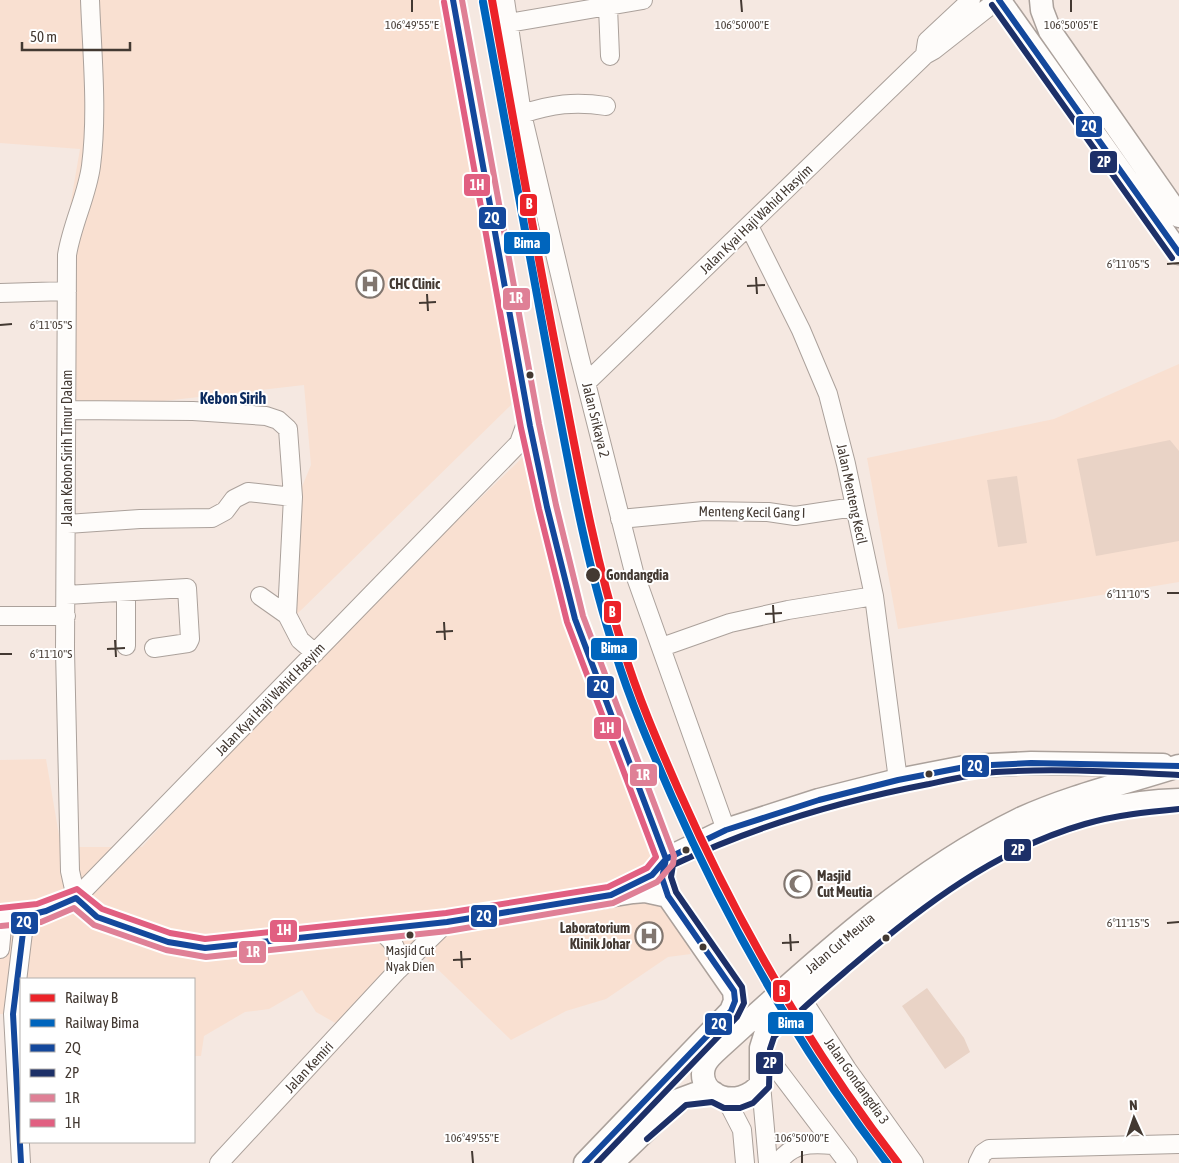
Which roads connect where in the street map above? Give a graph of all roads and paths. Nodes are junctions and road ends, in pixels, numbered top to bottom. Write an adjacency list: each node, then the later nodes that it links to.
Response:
1 (90, 0): 17 (street, Jalan Kebon Sirih Timur Dalam)
2 (453, 0): 21 (street)
3 (505, 0): 9 (street, Jalan Srikaya 2)
4 (643, 0): 8 (street)
5 (971, 0): 10 (street, Jalan Kyai Haji Wahid Hasyim)
6 (1041, 0): 14 (main road)
7 (1000, 2): 10 (street, Jalan Kyai Haji Wahid Hasyim); 16 (main road)
8 (608, 7): 9 (street); 11 (street)
9 (508, 23): 13 (street, Jalan Srikaya 2)
10 (925, 55): 15 (street, Jalan Kyai Haji Wahid Hasyim)
11 (610, 56)
12 (606, 106): 13 (street)
13 (522, 114): 19 (street, Jalan Srikaya 2)
14 (1179, 216)
15 (749, 226): 19 (street, Jalan Kyai Haji Wahid Hasyim); 25 (street, Jalan Menteng Kecil)
16 (1179, 253)
17 (67, 291): 18 (street); 20 (street, Jalan Kebon Sirih Timur Dalam)
18 (0, 293)
19 (587, 382): 26 (street, Jalan Srikaya 2)
20 (68, 410): 24 (street); 27 (street, Jalan Kebon Sirih Timur Dalam)
21 (530, 422): 22 (street); 23 (street)
22 (519, 443): 23 (street); 38 (street, Jalan Kyai Haji Wahid Hasyim)
23 (537, 449): 43 (street)
24 (293, 497): 27 (street); 32 (street)
25 (854, 507): 26 (street, Menteng Kecil Gang I); 31 (street, Jalan Menteng Kecil)
26 (620, 519): 37 (street, Jalan Srikaya 2)
27 (67, 524): 29 (street, Jalan Kebon Sirih Timur Dalam)
28 (126, 593): 29 (street); 35 (street); 36 (street)
29 (66, 595): 34 (street, Jalan Kebon Sirih Timur Dalam)
30 (260, 596): 32 (street)
31 (874, 596): 37 (street); 40 (street, Jalan Menteng Kecil)
32 (287, 615): 38 (street)
33 (0, 616): 34 (street)
34 (66, 616): 46 (street, Jalan Kebon Sirih Timur Dalam)
35 (126, 646)
36 (154, 648)
37 (662, 648): 42 (street, Jalan Srikaya 2)
38 (315, 653): 46 (street, Jalan Kyai Haji Wahid Hasyim)
39 (1179, 766): 40 (main road, Jalan Cut Meutia); 57 (main road, Jalan Cut Meutia)
40 (898, 780): 42 (main road, Jalan Cut Meutia)
41 (1179, 800): 52 (main road, Jalan Cut Meutia)
42 (726, 830): 43 (main road, Jalan Cut Meutia)
43 (666, 859): 44 (main road, Jalan Cut Meutia); 45 (main road)
44 (611, 895): 45 (main road); 48 (main road)
45 (668, 896): 62 (main road)
46 (76, 898): 47 (main road, Jalan Kyai Haji Wahid Hasyim); 49 (main road)
47 (9, 917): 50 (street); 54 (street)
48 (447, 922): 49 (main road); 51 (street, Jalan Kemiri)
49 (375, 928): 51 (street)
50 (0, 948)
51 (398, 970): 61 (street, Jalan Kemiri)
52 (802, 999): 55 (main road, Jalan Cut Meutia); 68 (street, Jalan Gondangdia 3)
53 (0, 1001): 54 (street)
54 (13, 1014): 60 (street)
55 (761, 1048): 56 (main road, Jalan Cut Meutia); 59 (street)
56 (761, 1084): 57 (main road); 65 (street)
57 (720, 1096): 63 (main road); 64 (street)
58 (1179, 1144): 69 (street)
59 (833, 1145): 66 (street); 67 (street)
60 (21, 1163)
61 (220, 1163)
62 (585, 1163)
63 (612, 1163)
64 (745, 1163)
65 (768, 1163)
66 (778, 1163)
67 (848, 1163)
68 (914, 1163)
69 (978, 1163)

